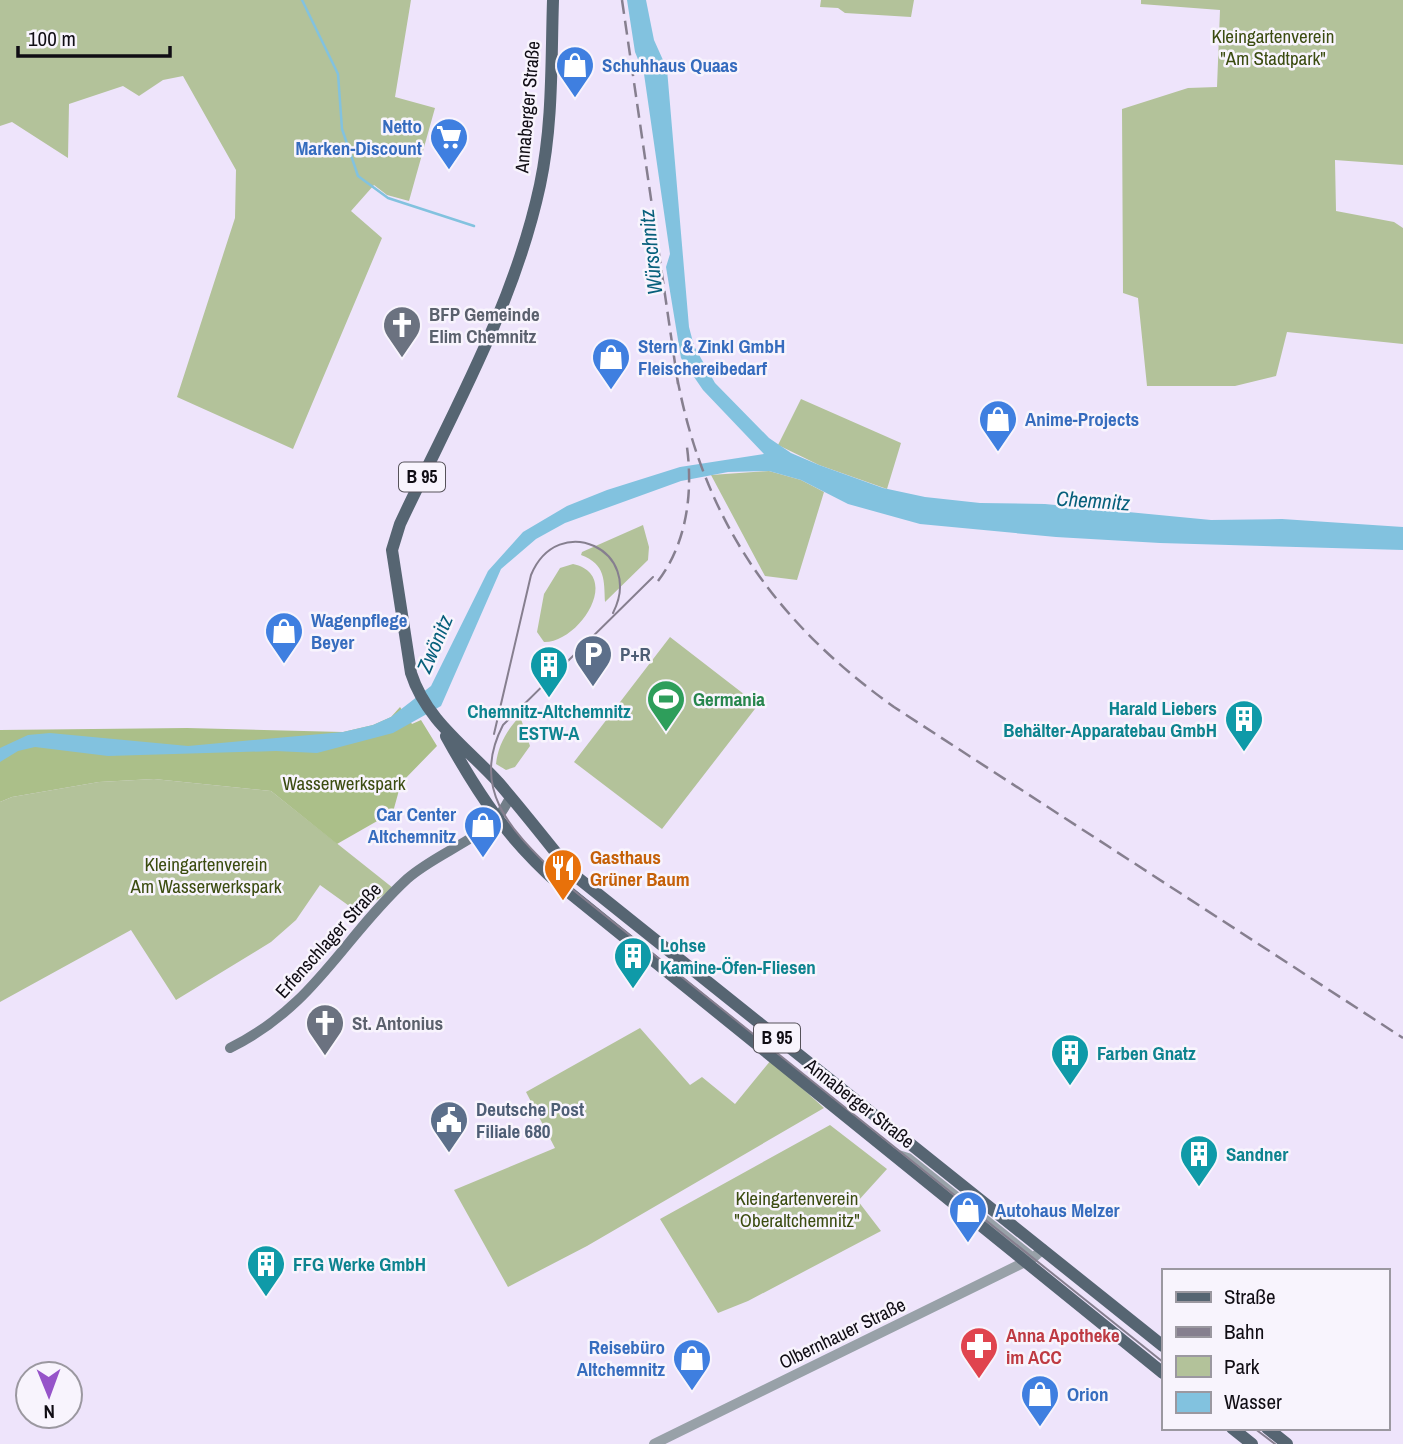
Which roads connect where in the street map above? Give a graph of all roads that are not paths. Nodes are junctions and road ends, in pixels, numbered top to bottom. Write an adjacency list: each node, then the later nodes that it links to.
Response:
1 (553, 0): 2 (main road, Annaberger Straße / B 95)
2 (436, 719): 3 (main road, Annaberger Straße / B 95); 4 (main road, Annaberger Straße / B 95)
3 (511, 797): 4 (main road, Erfenschlager Straße); 6 (main road, Annaberger Straße / B 95)
4 (495, 819): 5 (main road, Erfenschlager Straße); 6 (main road, Annaberger Straße / B 95)
5 (230, 1048)
6 (1034, 1256): 7 (main road, Annaberger Straße / B 95); 8 (main road, Annaberger Straße / B 95); 11 (street, Olbernhauer Straße)
7 (1162, 1345)
8 (1162, 1372)
9 (1234, 1430): 12 (main road)
10 (1270, 1430): 13 (main road)
11 (654, 1444)
12 (1252, 1444)
13 (1287, 1444)

